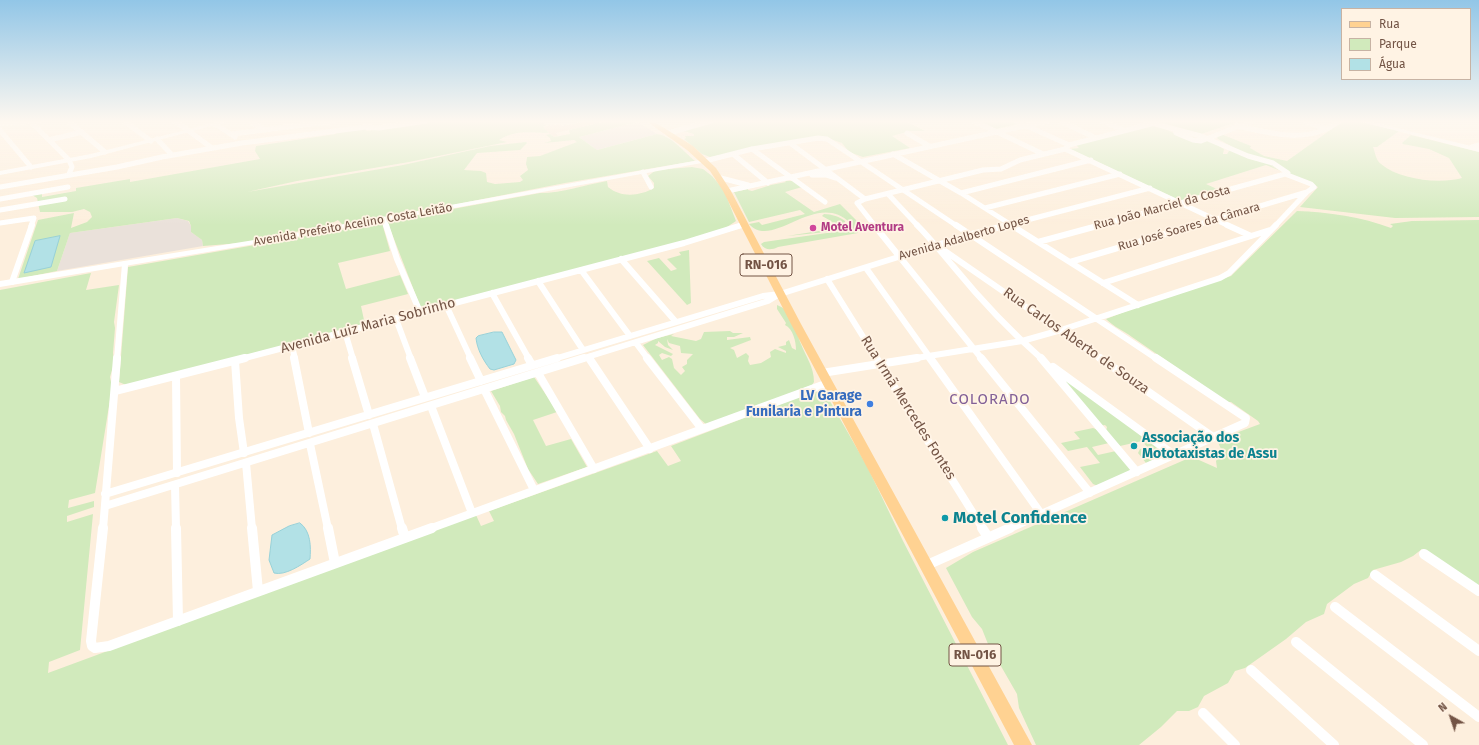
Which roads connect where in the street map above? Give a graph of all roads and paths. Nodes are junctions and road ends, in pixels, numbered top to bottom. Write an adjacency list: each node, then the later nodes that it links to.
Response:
1 (25, 156): 24 (street)
2 (65, 156): 19 (street)
3 (88, 156): 19 (street)
4 (169, 156): 28 (street)
5 (698, 156): 21 (main road, RN-016)
6 (726, 156): 21 (street)
7 (735, 156): 36 (street)
8 (761, 156): 33 (street)
9 (808, 156): 25 (street)
10 (850, 156): 23 (street)
11 (854, 156): 22 (street)
12 (857, 156): 18 (street)
13 (886, 156): 18 (street)
14 (896, 156): 35 (street)
15 (1038, 156): 35 (street)
16 (1081, 156): 20 (street)
17 (1247, 156): 30 (street)
18 (872, 159): 22 (street)
19 (69, 160): 24 (street); 28 (street)
20 (1091, 160): 29 (street); 45 (street)
21 (704, 161): 26 (street, Avenida Prefeito Acelino Costa Leitão); 32 (main road, RN-016)
22 (862, 161): 23 (street); 42 (street)
23 (846, 164): 25 (street)
24 (31, 167): 27 (street)
25 (826, 169): 31 (street); 34 (street)
26 (643, 172): 40 (street); 55 (street, Avenida Prefeito Acelino Costa Leitão)
27 (0, 173)
28 (69, 174): 38 (street)
29 (1120, 174): 41 (street); 52 (street)
30 (1285, 174): 44 (street); 51 (street, Rua João Marciel da Costa)
31 (802, 175): 33 (street); 34 (street)
32 (717, 177): 37 (street); 43 (main road, RN-016)
33 (790, 178): 36 (street); 50 (street)
34 (838, 179): 49 (street)
35 (940, 181): 42 (street); 45 (street)
36 (768, 183): 37 (street)
37 (752, 186): 43 (street)
38 (0, 187)
39 (68, 187): 47 (street)
40 (651, 187)
41 (1150, 188): 51 (street); 58 (street, Avenida Adalberto Lopes)
42 (904, 190): 46 (street); 60 (street)
43 (727, 191): 57 (main road, RN-016)
44 (1308, 192): 54 (street, Rua José Soares da Câmara); 59 (street)
45 (961, 193): 52 (street)
46 (888, 194): 49 (street); 63 (street)
47 (0, 199)
48 (64, 199): 53 (street)
49 (865, 199): 64 (street)
50 (825, 202)
51 (1182, 203): 54 (street); 62 (street, Rua João Marciel da Costa)
52 (985, 208): 58 (street)
53 (0, 210)
54 (1215, 219): 61 (street); 66 (street, Rua José Soares da Câmara)
55 (384, 220): 67 (street, Avenida Prefeito Acelino Costa Leitão); 79 (street)
56 (0, 223): 71 (street)
57 (744, 224): 65 (street, Avenida Luiz Maria Sobrinho); 76 (main road, RN-016)
58 (1011, 224): 60 (street, Avenida Adalberto Lopes); 62 (street)
59 (1270, 230): 61 (street); 78 (street)
60 (972, 234): 63 (street, Avenida Adalberto Lopes); 80 (street)
61 (1251, 236): 73 (street)
62 (1038, 242): 66 (street)
63 (937, 245): 64 (street, Avenida Adalberto Lopes); 83 (street, Rua Carlos Aberto de Souza); 87 (street)
64 (900, 256): 68 (street, Avenida Adalberto Lopes); 90 (street)
65 (621, 259): 69 (street, Avenida Luiz Maria Sobrinho); 82 (street)
66 (1070, 262): 73 (street)
67 (125, 264): 71 (street, Avenida Prefeito Acelino Costa Leitão); 105 (street)
68 (866, 268): 70 (street, Avenida Adalberto Lopes); 93 (street)
69 (581, 270): 72 (street, Avenida Luiz Maria Sobrinho); 86 (street)
70 (827, 279): 76 (street, Avenida Adalberto Lopes); 97 (street, Rua Irmã Mercedes Fontes)
71 (12, 282): 74 (street, Avenida Prefeito Acelino Costa Leitão)
72 (538, 282): 75 (street, Avenida Luiz Maria Sobrinho); 91 (street)
73 (1103, 283): 78 (street)
74 (0, 284)
75 (492, 293): 77 (street, Avenida Luiz Maria Sobrinho); 98 (street)
76 (780, 294): 82 (street); 85 (street); 102 (main road, RN-016)
77 (446, 305): 79 (street, Avenida Luiz Maria Sobrinho); 103 (street)
78 (1138, 305): 80 (street)
79 (420, 312): 81 (street, Avenida Luiz Maria Sobrinho)
80 (1097, 318): 83 (street); 114 (street)
81 (396, 319): 84 (street, Avenida Luiz Maria Sobrinho); 106 (street)
82 (676, 322): 85 (street)
83 (1061, 330): 87 (street); 114 (street, Rua Carlos Aberto de Souza)
84 (345, 332): 89 (street, Avenida Luiz Maria Sobrinho); 110 (street)
85 (657, 332): 86 (street); 88 (street)
86 (630, 336): 91 (street)
87 (1022, 341): 90 (street); 96 (street)
88 (636, 343): 94 (street); 112 (street)
89 (292, 346): 95 (street, Avenida Luiz Maria Sobrinho); 113 (street)
90 (974, 349): 93 (street); 127 (street)
91 (583, 350): 92 (street)
92 (561, 356): 98 (street); 99 (street)
93 (928, 356): 97 (street); 131 (street)
94 (588, 358): 99 (street); 117 (street)
95 (235, 360): 101 (street, Avenida Luiz Maria Sobrinho); 118 (street)
96 (1043, 360): 120 (street); 123 (street)
97 (881, 364): 102 (street); 133 (street, Rua Irmã Mercedes Fontes)
98 (532, 365): 103 (street)
99 (561, 366): 100 (street)
100 (538, 373): 104 (street); 122 (street)
101 (176, 376): 105 (street, Avenida Luiz Maria Sobrinho); 124 (street)
102 (825, 378): 112 (street); 136 (main road, RN-016)
103 (481, 381): 106 (street)
104 (484, 389): 108 (street); 126 (street)
105 (115, 391): 128 (street)
106 (425, 397): 107 (street)
107 (405, 404): 109 (street); 110 (street)
108 (431, 406): 109 (street); 130 (street)
109 (405, 414): 111 (street)
110 (369, 415): 113 (street)
111 (373, 424): 116 (street); 132 (street)
112 (702, 429): 117 (street)
113 (309, 433): 115 (street)
114 (1213, 437): 120 (street)
115 (277, 443): 118 (street); 119 (street)
116 (310, 444): 119 (street); 135 (street)
117 (650, 449): 122 (street)
118 (244, 453): 124 (street)
119 (274, 454): 121 (street)
120 (1174, 455): 123 (street)
121 (246, 463): 125 (street); 138 (street)
122 (594, 469): 126 (street)
123 (1137, 472): 127 (street)
124 (177, 473): 128 (street)
125 (175, 485): 129 (street); 141 (street)
126 (534, 490): 130 (street)
127 (1090, 493): 131 (street)
128 (106, 494): 129 (street)
129 (105, 506): 141 (street)
130 (472, 513): 132 (street)
131 (1042, 515): 133 (street)
132 (405, 538): 135 (street)
133 (988, 538): 136 (street)
134 (1424, 554): 139 (street)
135 (335, 563): 138 (street)
136 (927, 565): 147 (main road, RN-016)
137 (1375, 575): 143 (street)
138 (258, 591): 141 (street)
139 (1479, 592)
140 (1335, 606): 146 (street)
141 (178, 620)
142 (1296, 642): 150 (street)
143 (1479, 651)
144 (1252, 670): 149 (street)
145 (1203, 713): 148 (street)
146 (1479, 717)
147 (1023, 745)
148 (1235, 745)
149 (1334, 745)
150 (1423, 745)

